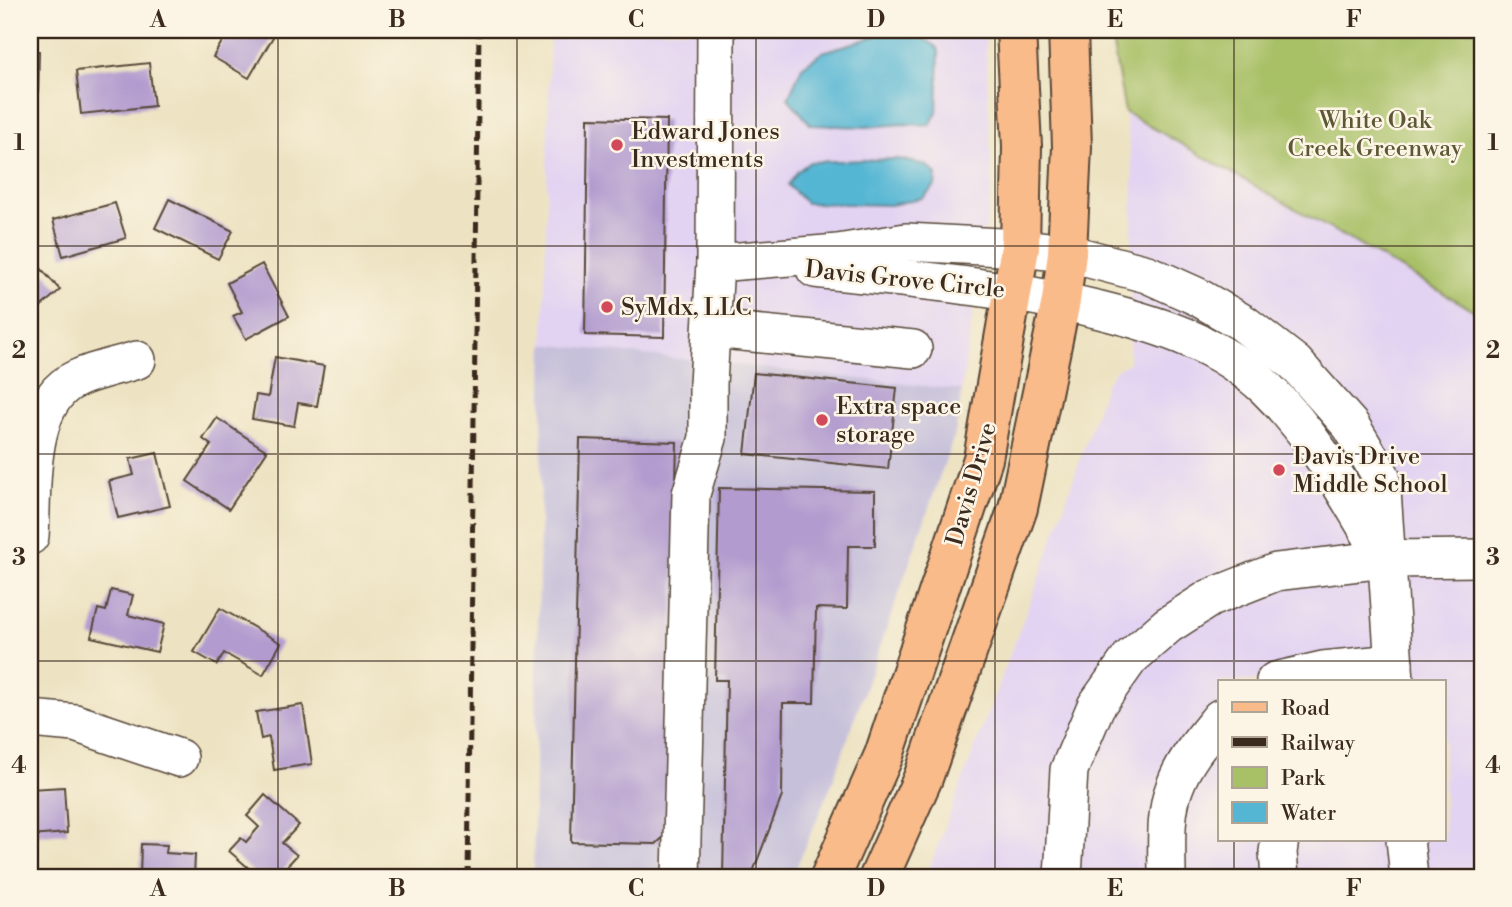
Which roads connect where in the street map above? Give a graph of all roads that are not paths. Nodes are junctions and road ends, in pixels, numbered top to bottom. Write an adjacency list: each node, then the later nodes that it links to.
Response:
1 (716, 30): 6 (street)
2 (1016, 30): 4 (main road, Davis Drive)
3 (1068, 30): 5 (main road, Davis Drive)
4 (1020, 248): 5 (street, Davis Grove Circle); 6 (street, Davis Grove Circle); 7 (main road, Davis Drive)
5 (1067, 253): 8 (main road, Davis Drive); 14 (street, Davis Grove Circle)
6 (731, 262): 7 (street, Davis Grove Circle); 9 (street)
7 (1013, 291): 8 (street, Davis Grove Circle); 23 (main road, Davis Drive)
8 (1061, 301): 14 (street, Davis Grove Circle); 24 (main road, Davis Drive)
9 (712, 329): 10 (street); 22 (street)
10 (913, 349)
11 (137, 360): 12 (street)
12 (30, 536)
13 (1482, 558): 14 (street)
14 (1386, 559): 15 (street, Davis Grove Circle); 25 (street)
15 (1394, 672): 16 (street)
16 (1279, 680)
17 (30, 719): 19 (street)
18 (1218, 721): 26 (street)
19 (179, 758)
20 (1280, 841): 27 (street)
21 (1405, 841): 28 (street)
22 (681, 877)
23 (830, 877)
24 (879, 877)
25 (1063, 877)
26 (1167, 877)
27 (1280, 877)
28 (1409, 877)

